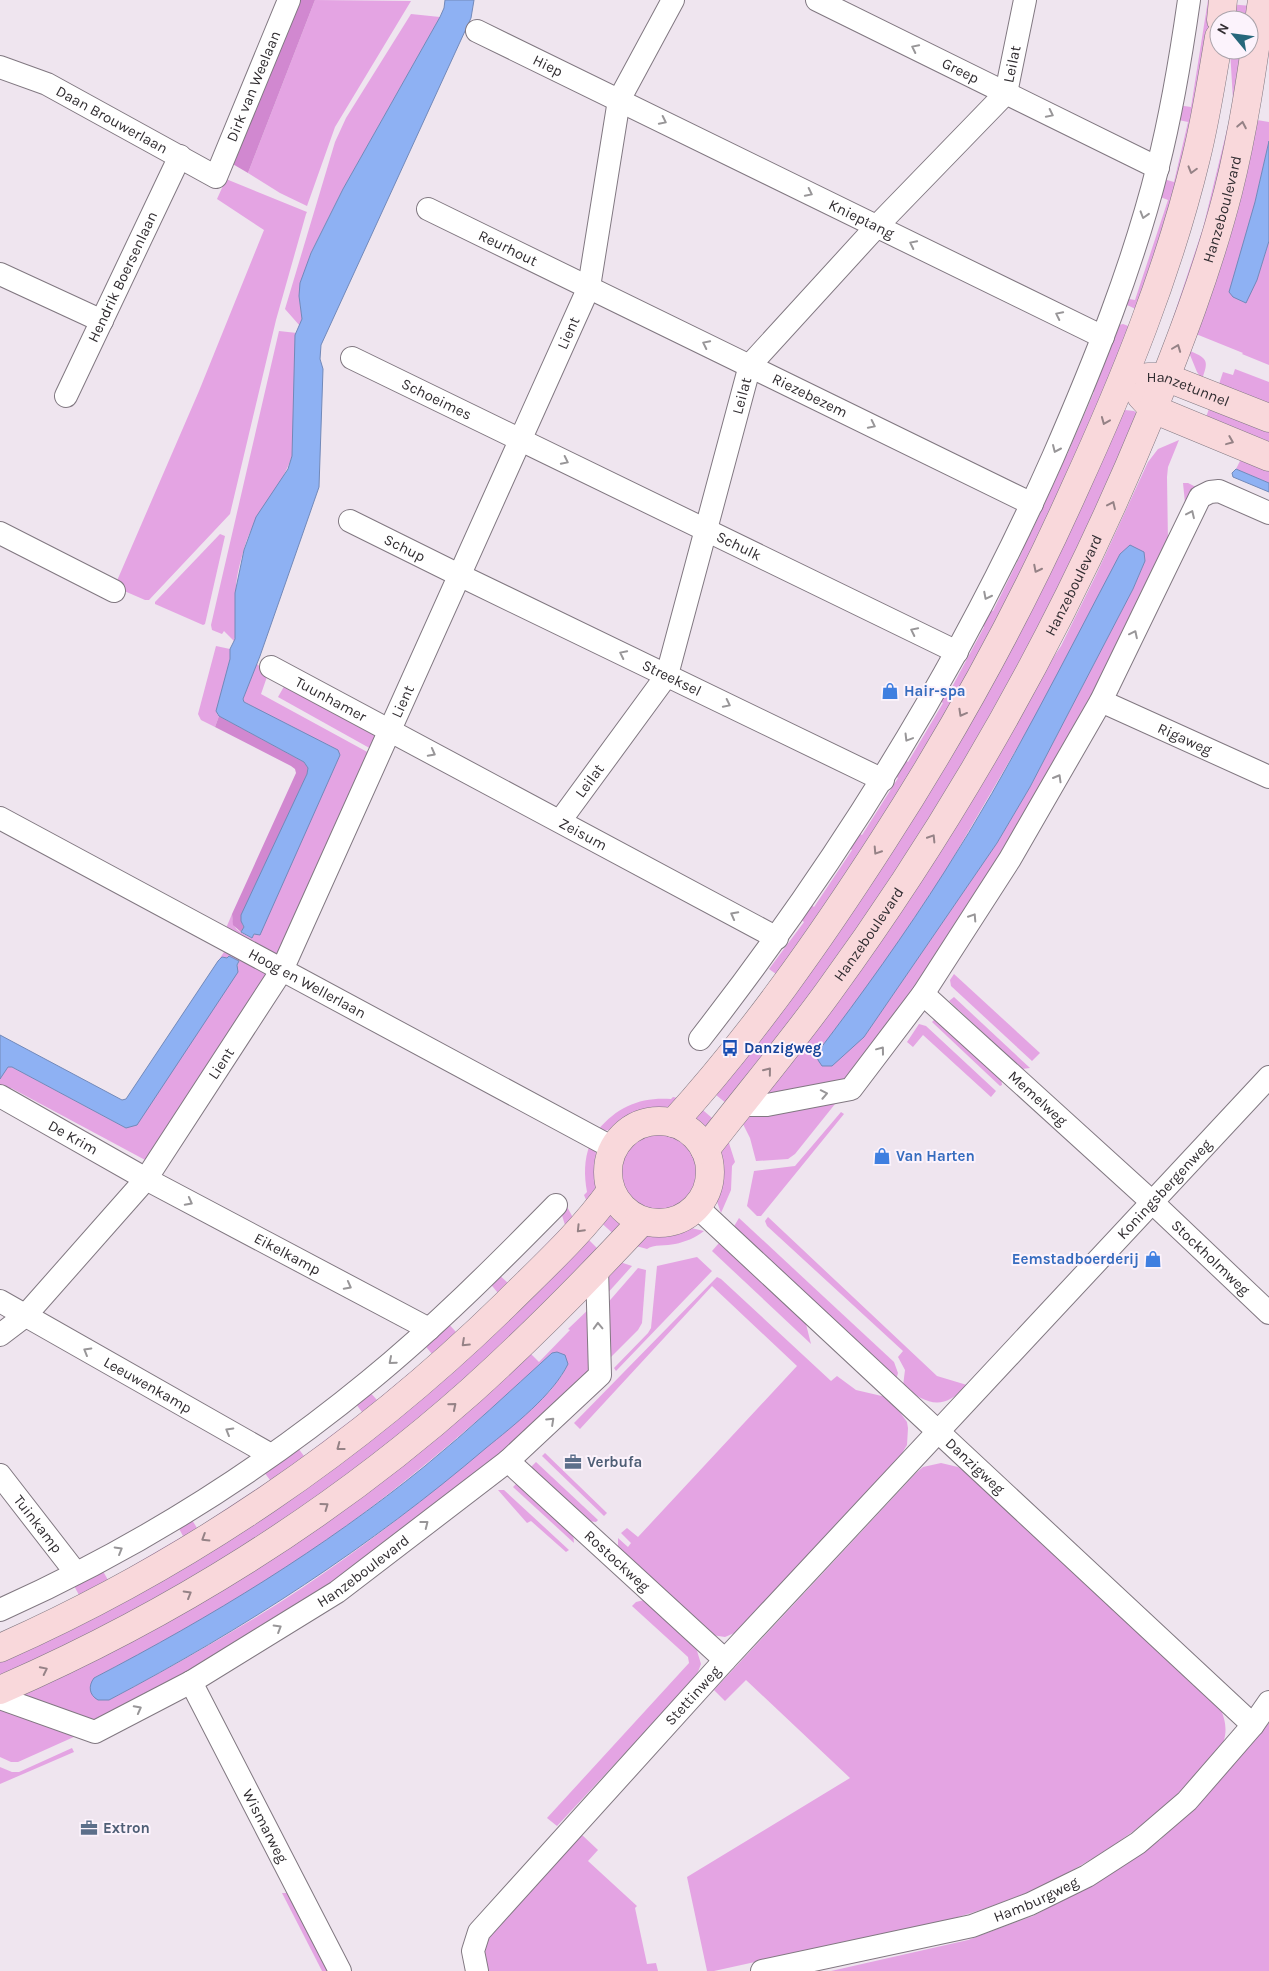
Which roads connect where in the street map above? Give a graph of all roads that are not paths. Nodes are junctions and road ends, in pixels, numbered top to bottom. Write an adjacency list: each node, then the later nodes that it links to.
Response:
1 (289, 0): 14 (street, Dirk van Weelaan)
2 (673, 0): 11 (street, Lient)
3 (817, 0): 10 (street, Greep, one-way to 3)
4 (1025, 0): 10 (street, Leilat)
5 (1189, 0): 13 (street)
6 (1262, 0): 24 (main road, Hanzeboulevard, one-way to 6)
7 (477, 31): 11 (street, Hiep)
8 (1215, 60): 23 (main road, one-way to 23)
9 (0, 67): 12 (street, Daan Brouwerlaan)
10 (1006, 93): 13 (street, Greep, one-way to 13); 16 (street, Leilat)
11 (619, 100): 16 (street, Knieptang, one-way to 16); 18 (street, Lient)
12 (180, 156): 14 (street, Daan Brouwerlaan); 19 (street, Hendrik Boersenlaan)
13 (1158, 168): 20 (street, one-way to 20)
14 (218, 171)
15 (428, 209): 18 (street, Reurhout)
16 (877, 226): 20 (street, Knieptang, one-way to 16); 22 (street, Leilat)
17 (0, 274): 19 (street)
18 (589, 287): 22 (street, Riezebezem, one-way to 18); 28 (street, Lient)
19 (102, 321): 25 (street, Hendrik Boersenlaan)
20 (1103, 337): 30 (street, one-way to 30)
21 (352, 358): 28 (street, Schoeimes)
22 (750, 365): 30 (street, Riezebezem, one-way to 30); 33 (street, Leilat)
23 (1124, 376): 24 (main road, Hanzetunnel); 26 (main road, Hanzetunnel); 53 (main road, one-way to 53)
24 (1165, 377): 26 (main road, Hanzeboulevard); 27 (main road, Hanzetunnel)
25 (66, 396)
26 (1152, 409): 29 (main road, Hanzetunnel, one-way to 29); 52 (main road, Hanzeboulevard, one-way to 26)
27 (1269, 418)
28 (522, 439): 33 (street, Schulk, one-way to 33); 35 (street, Lient)
29 (1269, 457)
30 (1032, 504): 37 (street, one-way to 37)
31 (1269, 513): 40 (street, one-way to 31)
32 (350, 521): 35 (street, Schup)
33 (707, 530): 37 (street, Schulk, one-way to 33); 39 (street, Leilat)
34 (0, 533): 36 (street)
35 (459, 575): 39 (street, Streeksel, one-way to 35); 41 (street, Lient)
36 (114, 591)
37 (957, 652): 43 (street, one-way to 43)
38 (271, 667): 41 (street, Tuunhamer)
39 (667, 676): 43 (street, Streeksel, one-way to 43); 45 (street, Leilat)
40 (1100, 701): 42 (street, Rigaweg); 48 (street, one-way to 40)
41 (389, 730): 45 (street, Zeisum, one-way to 45); 47 (street, Lient)
42 (1269, 777)
43 (883, 780): 46 (street)
44 (0, 818): 47 (street, Hoog en Wellerlaan)
45 (560, 821): 46 (street, Zeisum, one-way to 45)
46 (777, 938): 49 (street)
47 (282, 970): 54 (street, Hoog en Wellerlaan); 56 (street, Lient)
48 (923, 994): 52 (street, one-way to 48); 58 (street, Memelweg)
49 (700, 1039)
50 (1269, 1077): 58 (street, Koningsbergenweg)
51 (0, 1096): 56 (street, De Krim)
52 (741, 1104): 55 (main road, Hanzeboulevard)
53 (674, 1123): 54 (main road); 55 (main road)
54 (613, 1148): 57 (main road)
55 (706, 1150): 60 (main road)
56 (146, 1179): 65 (street, Lient); 66 (street, Eikelkamp, one-way to 66)
57 (611, 1191): 61 (main road); 74 (main road, one-way to 74)
58 (1152, 1202): 64 (street, Stockholmweg); 68 (street, Koningsbergenweg)
59 (556, 1205): 66 (street)
60 (697, 1207): 61 (main road); 68 (street, Danzigweg)
61 (642, 1221): 62 (main road)
62 (597, 1269): 70 (street, Hanzeboulevard, one-way to 62); 77 (main road, one-way to 62)
63 (0, 1301): 65 (street, Leeuwenkamp)
64 (1269, 1313)
65 (25, 1316): 67 (street, Lient); 69 (street, Leeuwenkamp, one-way to 65)
66 (429, 1329): 69 (street, one-way to 69)
67 (0, 1335)
68 (938, 1433): 75 (street, Stettinweg); 80 (street, Danzigweg)
69 (271, 1456): 72 (street, one-way to 69)
70 (508, 1461): 75 (street, Rostockweg); 76 (street, Hanzeboulevard, one-way to 70)
71 (0, 1475): 72 (street, Tuinkamp)
72 (76, 1574): 73 (street)
73 (0, 1610)
74 (0, 1648)
75 (726, 1660): 82 (street, Stettinweg)
76 (191, 1682): 78 (street, Hanzeboulevard, one-way to 76); 81 (street, Wismarweg)
77 (0, 1690)
78 (0, 1698)
79 (1269, 1702): 80 (street)
80 (1254, 1725): 83 (street, Hamburgweg)
81 (340, 1971)
82 (477, 1971)
83 (762, 1971)

